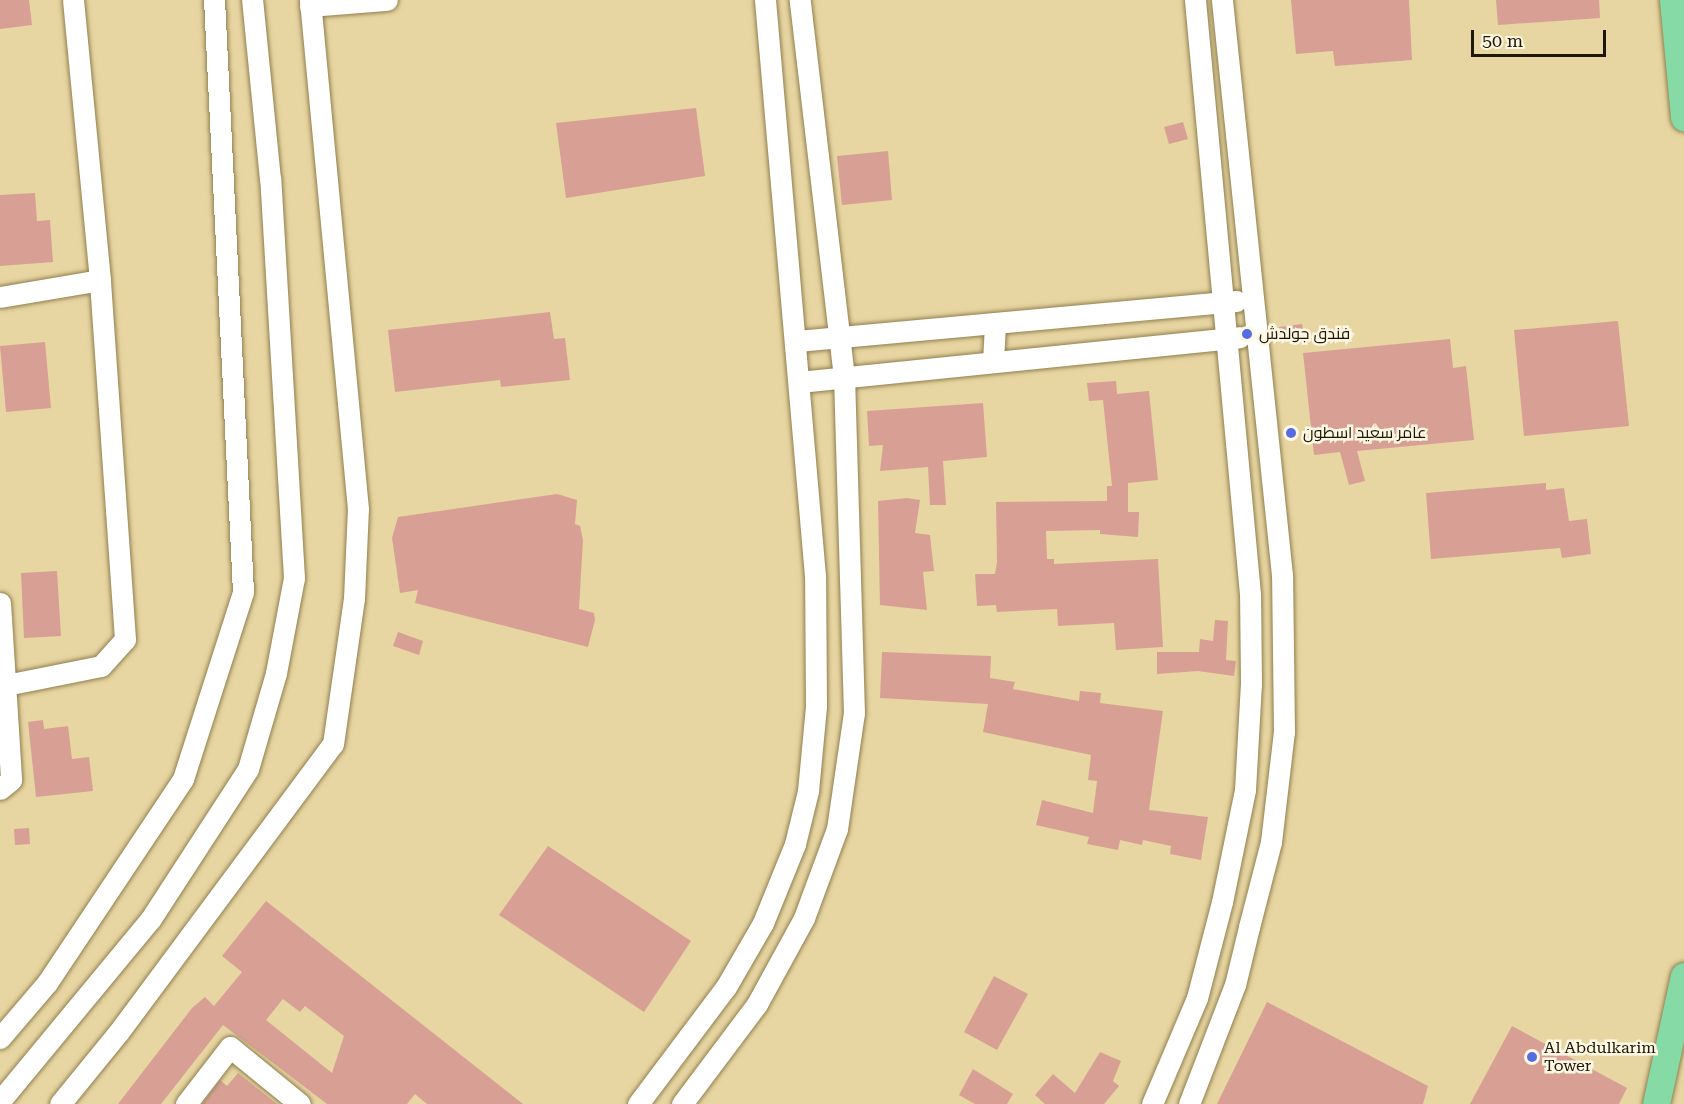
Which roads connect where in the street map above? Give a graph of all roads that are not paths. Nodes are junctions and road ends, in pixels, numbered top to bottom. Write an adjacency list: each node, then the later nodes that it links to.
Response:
1 (73, 0): 12 (street)
2 (214, 0): 28 (street)
3 (252, 0): 29 (street)
4 (387, 0): 10 (street)
5 (765, 0): 20 (street)
6 (800, 0): 18 (street)
7 (1195, 0): 15 (street)
8 (1222, 0): 14 (street)
9 (1673, 0): 11 (main road)
10 (310, 3): 30 (street)
11 (1684, 117)
12 (100, 280): 13 (street); 25 (street)
13 (0, 297)
14 (1251, 299): 15 (street); 17 (street)
15 (1222, 302): 16 (street); 19 (street)
16 (995, 323): 18 (street); 21 (street)
17 (1255, 336): 19 (street); 36 (street)
18 (839, 338): 20 (street); 22 (street)
19 (1227, 339): 21 (street); 35 (street)
20 (797, 341): 23 (street)
21 (993, 362): 22 (street)
22 (844, 377): 23 (street); 34 (street)
23 (799, 382): 33 (street)
24 (0, 603): 25 (street)
25 (6, 685): 26 (street)
26 (0, 789)
27 (1684, 976): 37 (main road)
28 (0, 1038)
29 (0, 1101)
30 (67, 1101)
31 (186, 1104): 32 (street)
32 (300, 1104)
33 (639, 1104)
34 (682, 1104)
35 (1152, 1104)
36 (1189, 1104)
37 (1656, 1104)

